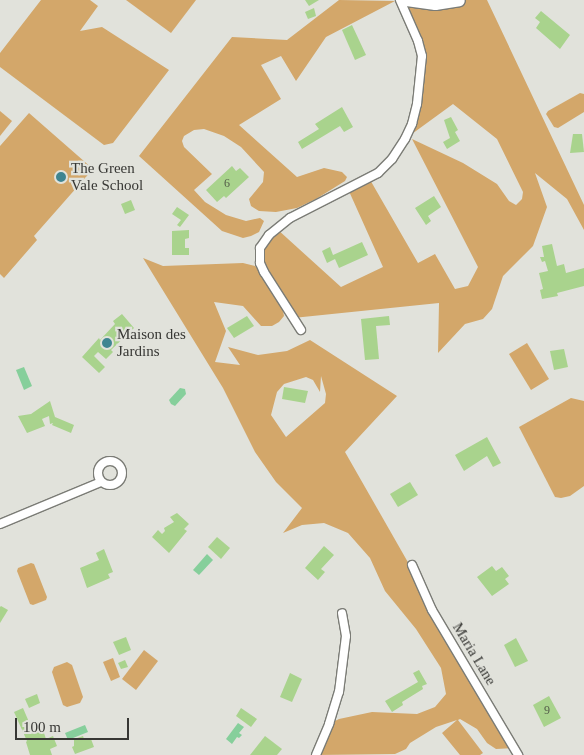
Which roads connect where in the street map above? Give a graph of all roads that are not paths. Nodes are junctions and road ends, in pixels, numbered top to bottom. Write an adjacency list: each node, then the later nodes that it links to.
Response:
1 (400, 0): 4 (street)
2 (406, 0): 3 (street)
3 (459, 0)
4 (301, 330)
5 (101, 482): 6 (street)
6 (0, 524)
7 (412, 565): 10 (street, Maria Lane)
8 (342, 613): 9 (street)
9 (316, 755)
10 (518, 755)

